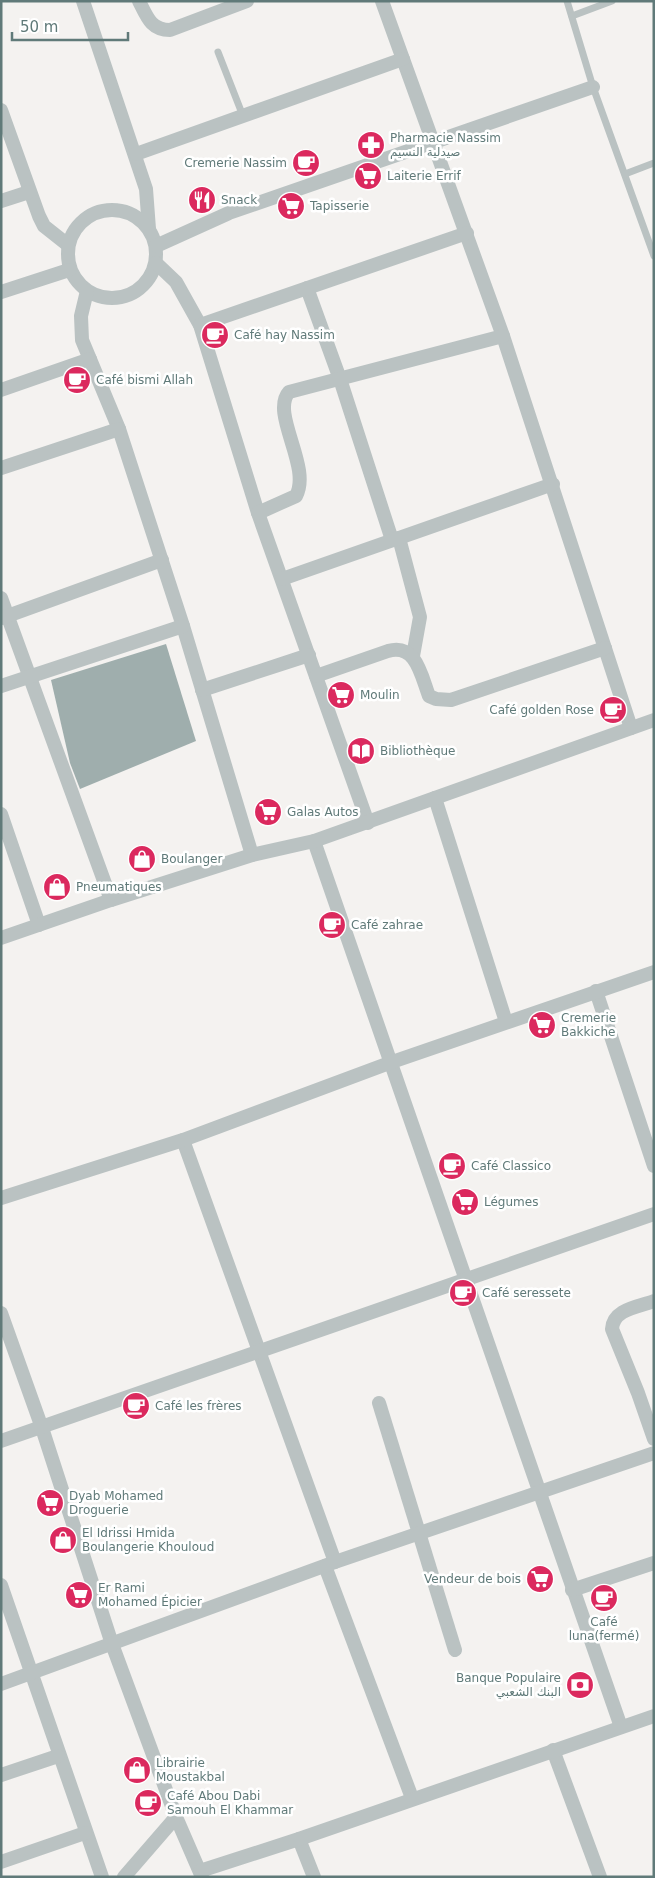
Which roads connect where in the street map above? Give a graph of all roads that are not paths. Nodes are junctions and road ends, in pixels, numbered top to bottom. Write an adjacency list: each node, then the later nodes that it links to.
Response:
1 (83, 1): 15 (street)
2 (139, 1): 7 (street)
3 (247, 1): 7 (street)
4 (382, 1): 10 (street)
5 (567, 1): 8 (lane)
6 (612, 1): 8 (lane)
7 (212, 8)
8 (572, 16): 11 (lane)
9 (218, 52): 13 (lane)
10 (403, 59): 13 (street); 14 (street)
11 (593, 87): 14 (street); 17 (lane)
12 (2, 113): 18 (street)
13 (243, 116): 15 (street)
14 (434, 142): 21 (street); 23 (street)
15 (136, 154): 20 (street)
16 (654, 164): 17 (lane)
17 (625, 174): 24 (lane)
18 (29, 192): 19 (street); 22 (street)
19 (1, 201)
20 (149, 230): 22 (street); 23 (street)
21 (467, 233): 27 (street); 31 (street)
22 (68, 245): 26 (street)
23 (156, 246): 25 (street)
24 (654, 256)
25 (156, 263): 28 (street); 30 (street)
26 (69, 270): 28 (street); 29 (street)
27 (307, 288): 30 (street); 33 (street)
28 (87, 291): 32 (street)
29 (1, 292)
30 (200, 325): 38 (street)
31 (504, 336): 33 (street); 37 (street)
32 (90, 359): 34 (street); 35 (street)
33 (340, 379): 38 (street); 39 (street)
34 (1, 390)
35 (119, 428): 36 (street); 40 (street)
36 (1, 468)
37 (553, 484): 39 (street); 45 (street)
38 (258, 513): 41 (street)
39 (395, 539): 41 (street); 47 (street)
40 (162, 560): 43 (street); 44 (street)
41 (282, 579): 46 (street)
42 (1, 598): 43 (street)
43 (5, 617): 49 (street)
44 (183, 626): 49 (street); 51 (street)
45 (605, 648): 47 (street); 53 (street)
46 (309, 655): 48 (street); 51 (street)
47 (413, 656): 48 (street)
48 (316, 676): 56 (street)
49 (31, 677): 50 (street); 59 (street)
50 (1, 686)
51 (202, 690): 58 (street)
52 (654, 720): 53 (street)
53 (631, 728): 54 (street)
54 (435, 798): 56 (street); 64 (street)
55 (1, 814): 60 (street)
56 (368, 823): 57 (street)
57 (314, 841): 58 (street); 65 (street)
58 (252, 855): 59 (street)
59 (111, 900): 60 (street)
60 (39, 925): 61 (street)
61 (1, 938)
62 (654, 972): 63 (street)
63 (596, 991): 64 (street); 67 (street)
64 (506, 1022): 65 (street)
65 (392, 1062): 66 (street); 70 (street)
66 (183, 1140): 68 (street); 73 (street)
67 (654, 1166)
68 (1, 1198)
69 (654, 1214): 70 (street)
70 (467, 1280): 73 (street); 79 (street)
71 (654, 1301): 76 (street)
72 (1, 1313): 75 (street)
73 (259, 1351): 75 (street); 82 (street)
74 (379, 1403): 80 (street)
75 (42, 1428): 77 (street); 85 (street)
76 (654, 1439)
77 (1, 1442)
78 (654, 1453): 79 (street)
79 (538, 1492): 80 (street); 83 (street)
80 (420, 1534): 82 (street); 86 (street)
81 (654, 1563): 83 (street)
82 (330, 1564): 85 (street); 94 (street)
83 (572, 1590): 90 (street)
84 (2, 1592): 87 (street)
85 (112, 1644): 87 (street); 95 (street)
86 (455, 1650)
87 (32, 1674): 88 (street); 92 (street)
88 (1, 1684)
89 (654, 1716): 90 (street)
90 (621, 1727): 91 (street)
91 (553, 1750): 94 (street); 103 (street)
92 (58, 1756): 93 (street); 96 (street)
93 (1, 1775)
94 (412, 1798): 97 (street)
95 (176, 1817): 99 (street); 101 (street)
96 (86, 1833): 98 (street); 100 (street)
97 (299, 1839): 99 (street); 102 (street)
98 (1, 1862)
99 (201, 1874)
100 (102, 1877)
101 (124, 1877)
102 (314, 1877)
103 (600, 1877)

